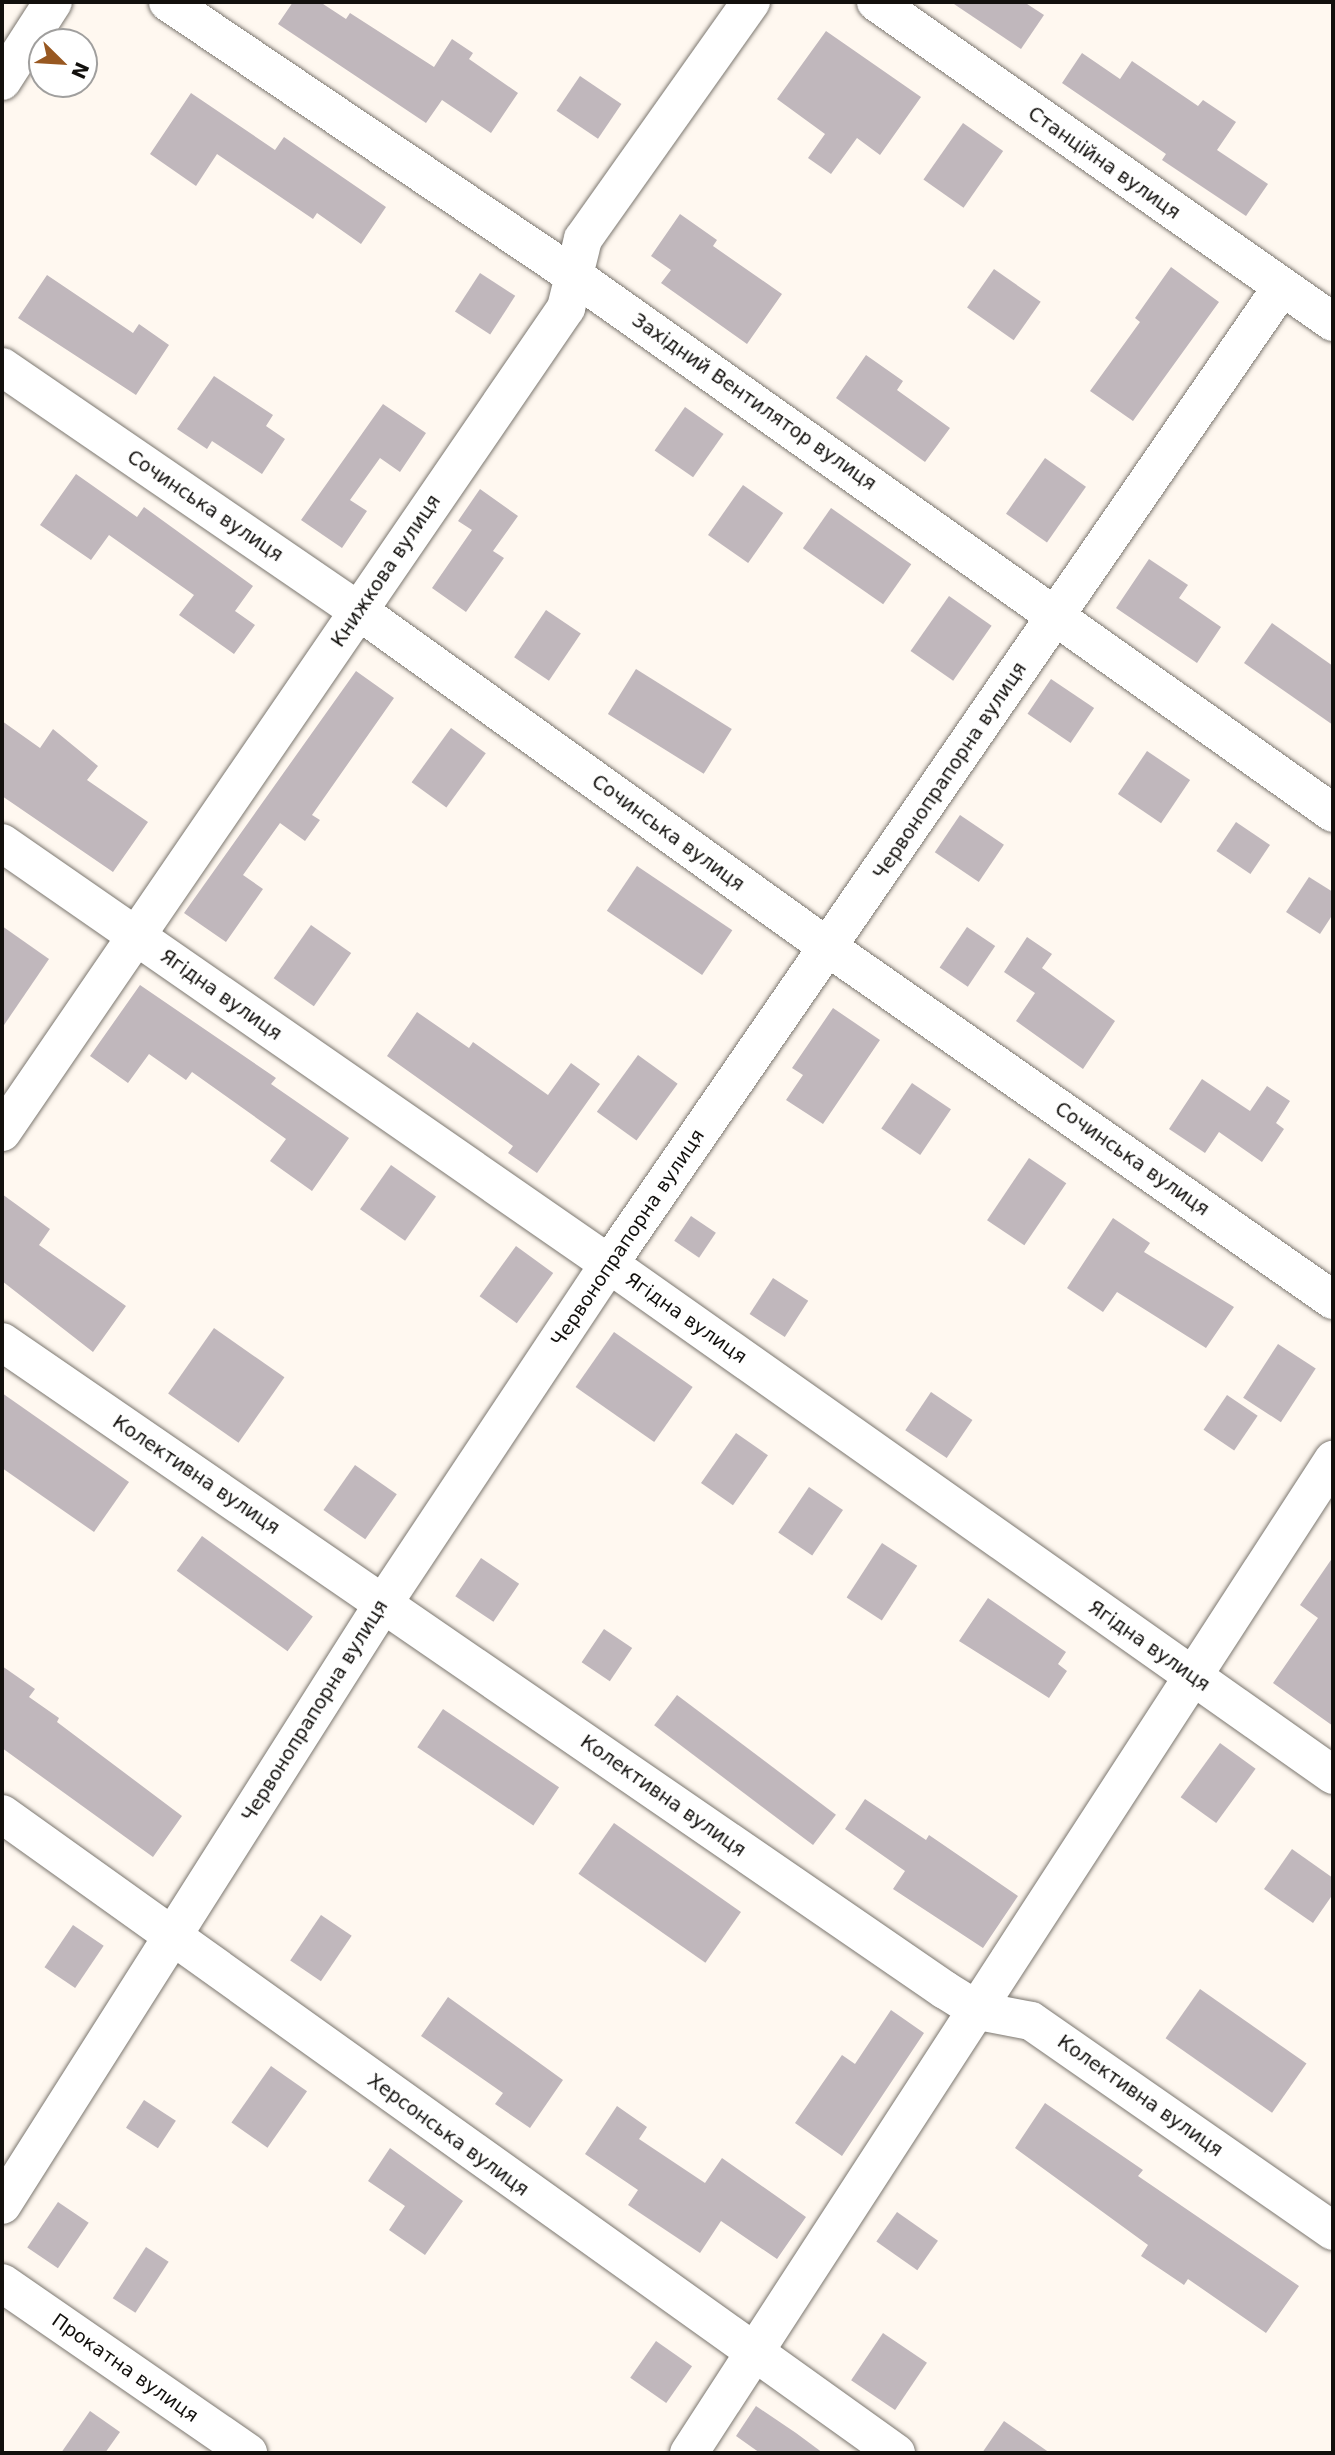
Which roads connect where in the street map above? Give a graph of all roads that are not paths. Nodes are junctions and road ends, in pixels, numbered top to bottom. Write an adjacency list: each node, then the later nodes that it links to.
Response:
1 (53, 2): 5 (street)
2 (168, 2): 6 (street, Західний Вентилятор вулиця)
3 (751, 2): 6 (street, Книжкова вулиця)
4 (876, 2): 7 (street, Станційна вулиця)
5 (2, 81)
6 (573, 275): 10 (street, Книжкова вулиця); 11 (street, Західний Вентилятор вулиця)
7 (1281, 288): 8 (street, Станційна вулиця); 11 (street, Червонопрапорна вулиця)
8 (1333, 322)
9 (2, 367): 10 (street, Сочинська вулиця)
10 (359, 611): 14 (street, Книжкова вулиця); 15 (street, Сочинська вулиця)
11 (1057, 614): 12 (street, Західний Вентилятор вулиця); 15 (street, Червонопрапорна вулиця)
12 (1333, 813)
13 (2, 843): 14 (street, Ягідна вулиця)
14 (135, 937): 16 (street, Книжкова вулиця); 17 (street, Ягідна вулиця)
15 (829, 948): 17 (street, Червонопрапорна вулиця); 18 (street, Сочинська вулиця)
16 (2, 1132)
17 (609, 1264): 21 (street, Червонопрапорна вулиця); 22 (street, Ягідна вулиця)
18 (1333, 1300)
19 (2, 1342): 21 (street, Колективна вулиця)
20 (1333, 1460): 22 (street)
21 (383, 1604): 25 (street, Червонопрапорна вулиця); 26 (street, Колективна вулиця)
22 (1193, 1677): 23 (street, Ягідна вулиця); 26 (street)
23 (1333, 1775)
24 (2, 1814): 25 (street, Херсонська вулиця)
25 (172, 1938): 27 (street, Червонопрапорна вулиця); 30 (street, Херсонська вулиця)
26 (979, 2011): 28 (street, Колективна вулиця); 30 (street)
27 (2, 2205)
28 (1333, 2231)
29 (2, 2283): 31 (street, Прокатна вулиця)
30 (757, 2356): 32 (street); 33 (street, Херсонська вулиця)
31 (248, 2453)
32 (689, 2453)
33 (896, 2453)

